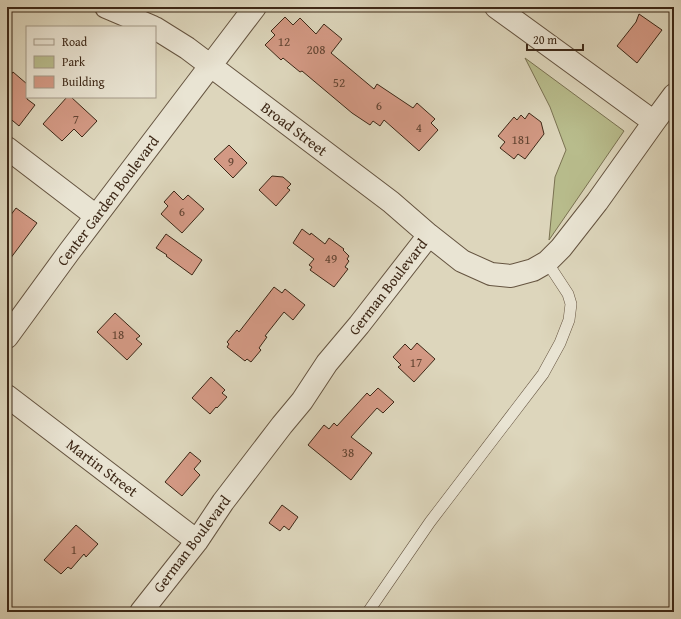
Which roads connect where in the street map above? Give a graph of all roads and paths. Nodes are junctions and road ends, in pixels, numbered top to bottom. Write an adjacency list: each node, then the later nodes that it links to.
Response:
1 (106, 7): 4 (street, Broad Street)
2 (255, 7): 6 (street, Center Garden Boulevard)
3 (496, 7): 8 (street)
4 (149, 26)
5 (156, 29): 6 (street, Broad Street)
6 (210, 66): 10 (street, Center Garden Boulevard); 11 (street, Broad Street)
7 (674, 95): 8 (street, German Boulevard)
8 (654, 122): 12 (street, German Boulevard)
9 (7, 148): 10 (street)
10 (96, 216): 13 (street, Center Garden Boulevard)
11 (429, 235): 12 (street, German Boulevard); 15 (street, German Boulevard)
12 (546, 262): 17 (lane)
13 (7, 337)
14 (7, 396): 15 (street, Martin Street)
15 (197, 541): 16 (street, German Boulevard)
16 (141, 612)
17 (368, 612)

